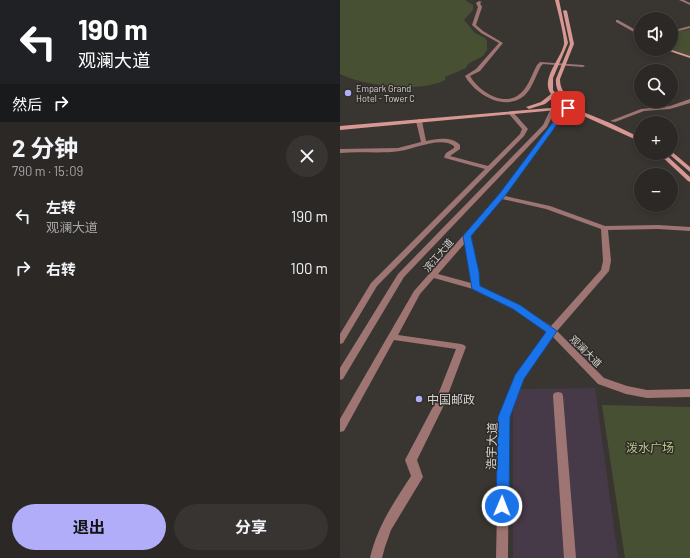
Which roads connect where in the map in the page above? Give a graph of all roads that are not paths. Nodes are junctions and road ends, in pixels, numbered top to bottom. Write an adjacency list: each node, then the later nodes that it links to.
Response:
1 (557, 0): 12 (street)
2 (562, 0): 13 (street)
3 (681, 0): 5 (street)
4 (480, 2): 12 (street)
5 (690, 4)
6 (617, 21): 9 (street)
7 (690, 27): 8 (street)
8 (678, 30)
9 (634, 32)
10 (678, 53): 11 (street)
11 (690, 57)
12 (557, 64): 13 (street); 15 (street)
13 (563, 64): 14 (street); 17 (street)
14 (583, 66)
15 (554, 94): 17 (street); 18 (street)
16 (690, 101): 22 (street)
17 (568, 105): 18 (street); 19 (street); 22 (street); 26 (street); 36 (street, 滨江大道)
18 (529, 108): 23 (street)
19 (553, 109): 20 (street); 33 (street)
20 (511, 113): 21 (street); 31 (street)
21 (419, 121): 24 (street); 27 (street)
22 (613, 121): 25 (street)
23 (340, 124)
24 (340, 128)
25 (634, 131)
26 (634, 137)
27 (424, 144): 28 (street); 31 (street)
28 (340, 151)
29 (678, 159): 32 (street)
30 (669, 160): 35 (street)
31 (488, 168): 44 (street)
32 (690, 170)
33 (500, 172): 34 (street); 45 (street)
34 (523, 176)
35 (690, 180)
36 (500, 197): 37 (street); 39 (street, 滨江大道)
37 (604, 228): 38 (street); 42 (street, 浩宇大道)
38 (690, 229)
39 (467, 236): 40 (street, 滨江大道); 41 (street)
40 (433, 275): 41 (street, 观澜大道); 43 (street, 滨江大道)
41 (476, 287): 42 (street, 观澜大道)
42 (552, 331): 46 (street, 观澜大道); 50 (street, 浩宇大道)
43 (392, 337): 48 (street, 滨江大道); 49 (street)
44 (340, 341)
45 (340, 376)
46 (690, 393)
47 (558, 396): 51 (street)
48 (340, 428)
49 (376, 558)
50 (502, 558)
51 (570, 558)

